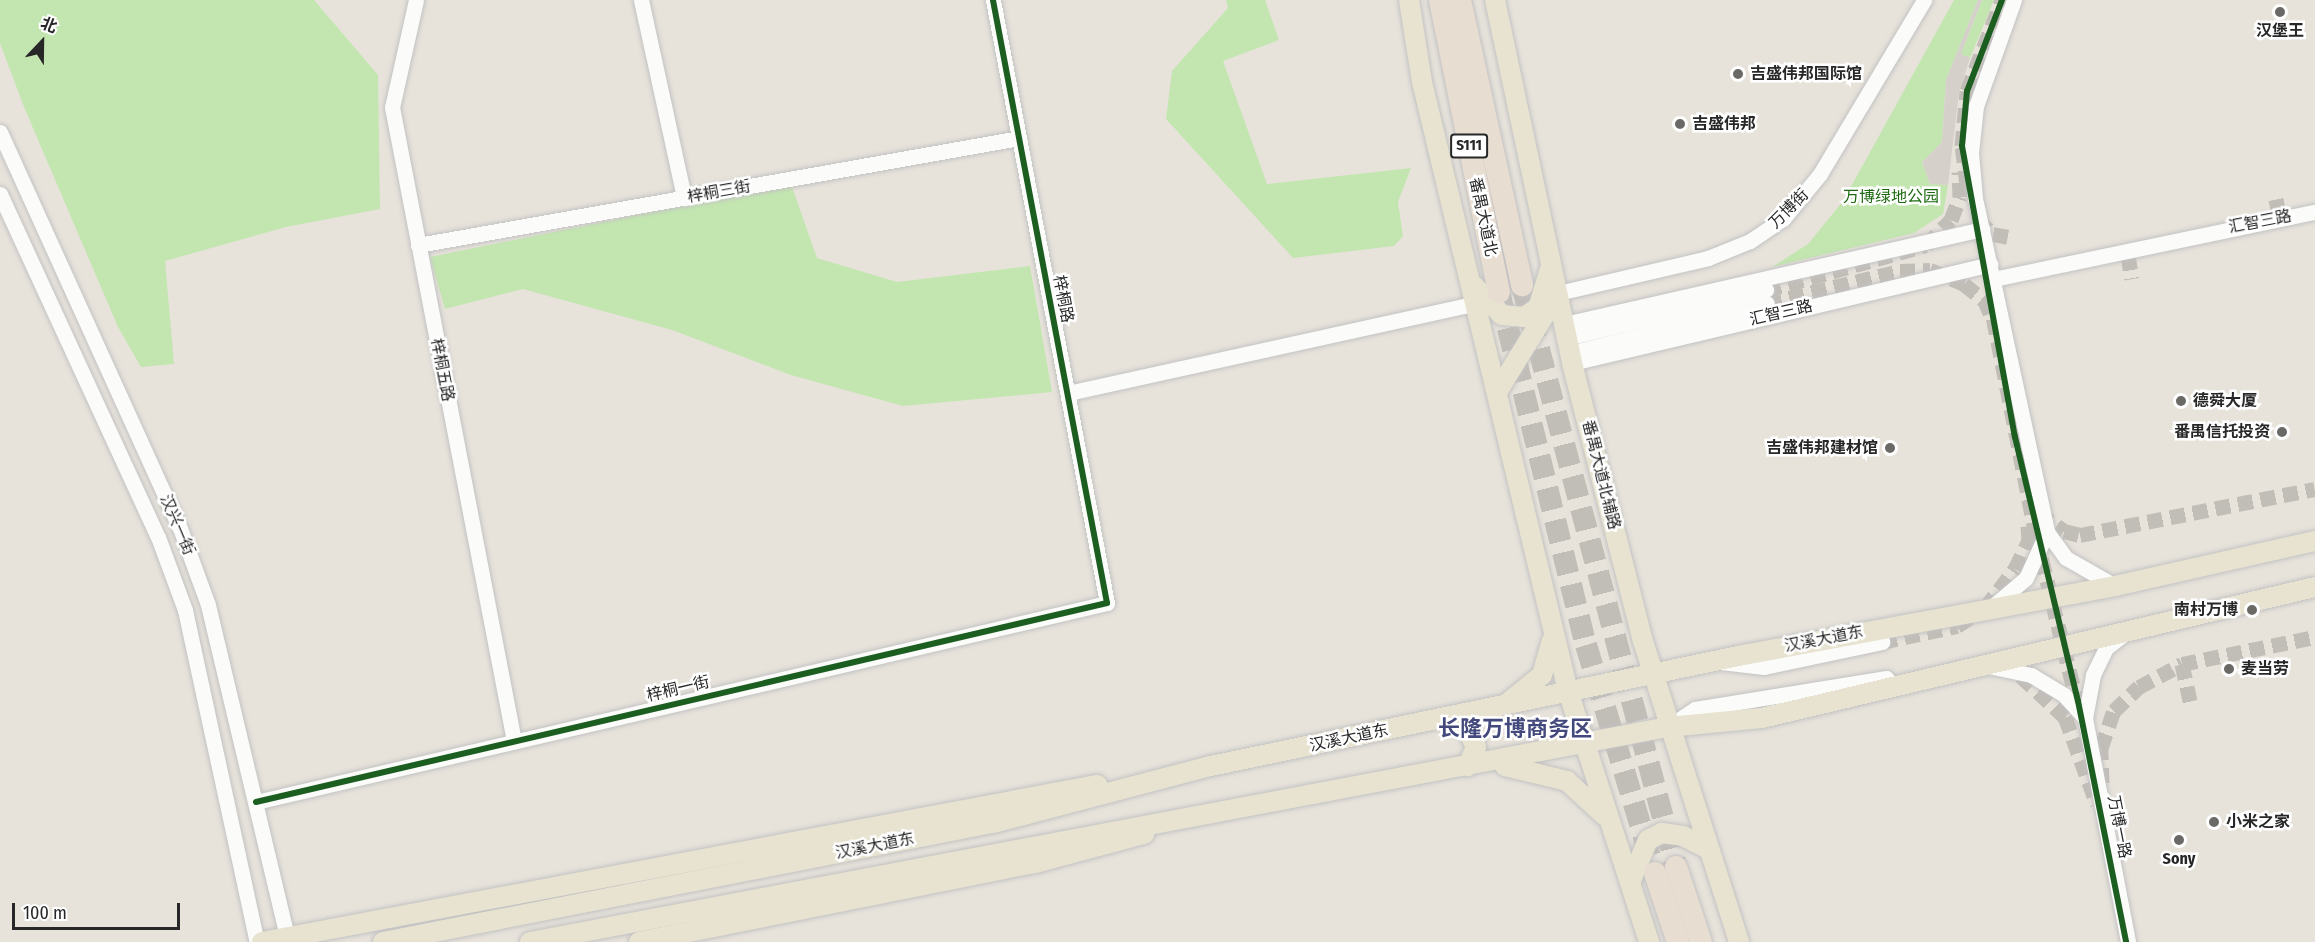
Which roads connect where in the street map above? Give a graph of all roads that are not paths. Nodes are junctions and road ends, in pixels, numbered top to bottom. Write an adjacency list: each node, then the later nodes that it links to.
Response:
1 (416, 0): 16 (street, 梓桐五路)
2 (641, 0): 13 (street)
3 (993, 0): 11 (street, 梓桐路)
4 (1408, 0): 19 (main road)
5 (1440, 0): 21 (highway, 番禺大道北 / S111)
6 (1460, 0): 20 (highway, 番禺大道北 / S111)
7 (1496, 0): 17 (main road, 番禺大道北辅路)
8 (1924, 0): 22 (street, 万博街)
9 (2014, 0): 15 (street)
10 (0, 132): 50 (street, 汉兴一街)
11 (1019, 138): 13 (street, 梓桐三街); 27 (street, 梓桐路)
12 (0, 194): 56 (street, 汉兴一街)
13 (684, 198): 16 (street, 梓桐三街)
14 (2315, 212): 18 (street, 汇智三路)
15 (1982, 229): 18 (street); 25 (street)
16 (418, 245): 46 (street, 梓桐五路)
17 (1551, 266): 19 (main road); 22 (main road, 番禺大道北辅路)
18 (1992, 272): 25 (street, 汇智三路); 28 (street)
19 (1471, 282): 24 (main road)
20 (1521, 285)
21 (1499, 292)
22 (1558, 292): 25 (main road, 番禺大道北辅路); 26 (main road)
23 (1767, 296): 25 (street)
24 (1476, 303): 26 (main road); 27 (street)
25 (1568, 344): 39 (main road, 番禺大道北辅路)
26 (1499, 389): 34 (main road)
27 (1068, 393): 32 (street, 梓桐路)
28 (2047, 532): 30 (street); 33 (street)
29 (2315, 541): 30 (main road, 汉溪大道东)
30 (2115, 586): 33 (main road, 汉溪大道东)
31 (2315, 587): 35 (main road, 汉溪大道东)
32 (1107, 603): 46 (street, 梓桐一街)
33 (1994, 606): 37 (main road, 汉溪大道东)
34 (1552, 629): 41 (main road); 42 (main road)
35 (2130, 630): 38 (main road, 汉溪大道东); 44 (street)
36 (1881, 642): 37 (street)
37 (1715, 661): 39 (main road, 汉溪大道东)
38 (1988, 666): 44 (street); 45 (main road, 汉溪大道东)
39 (1653, 675): 41 (main road, 汉溪大道东); 45 (main road, 番禺大道北辅路)
40 (1887, 678): 45 (street)
41 (1568, 691): 42 (main road, 汉溪大道东); 47 (main road)
42 (1502, 706): 43 (main road, 汉溪大道东)
43 (1451, 717): 48 (main road); 49 (main road, 汉溪大道东)
44 (2085, 718): 64 (street, 万博一路)
45 (1668, 727): 47 (main road, 汉溪大道东); 53 (main road, 番禺大道北辅路)
46 (514, 741): 50 (street, 梓桐一街)
47 (1583, 744): 48 (main road, 汉溪大道东); 52 (main road)
48 (1478, 765): 51 (main road, 汉溪大道东); 52 (main road)
49 (1206, 767): 55 (main road); 57 (main road, 汉溪大道东)
50 (256, 802): 55 (street, 汉兴一街)
51 (1192, 818): 58 (main road, 汉溪大道东); 59 (main road)
52 (1612, 828): 54 (main road)
53 (1707, 848): 54 (main road); 63 (main road, 番禺大道北辅路)
54 (1631, 880): 60 (main road)
55 (287, 939): 56 (main road)
56 (260, 942)
57 (383, 942)
58 (530, 942)
59 (639, 942)
60 (1649, 942)
61 (1678, 942): 62 (highway)
62 (1701, 942)
63 (1739, 942)
64 (2128, 942)

